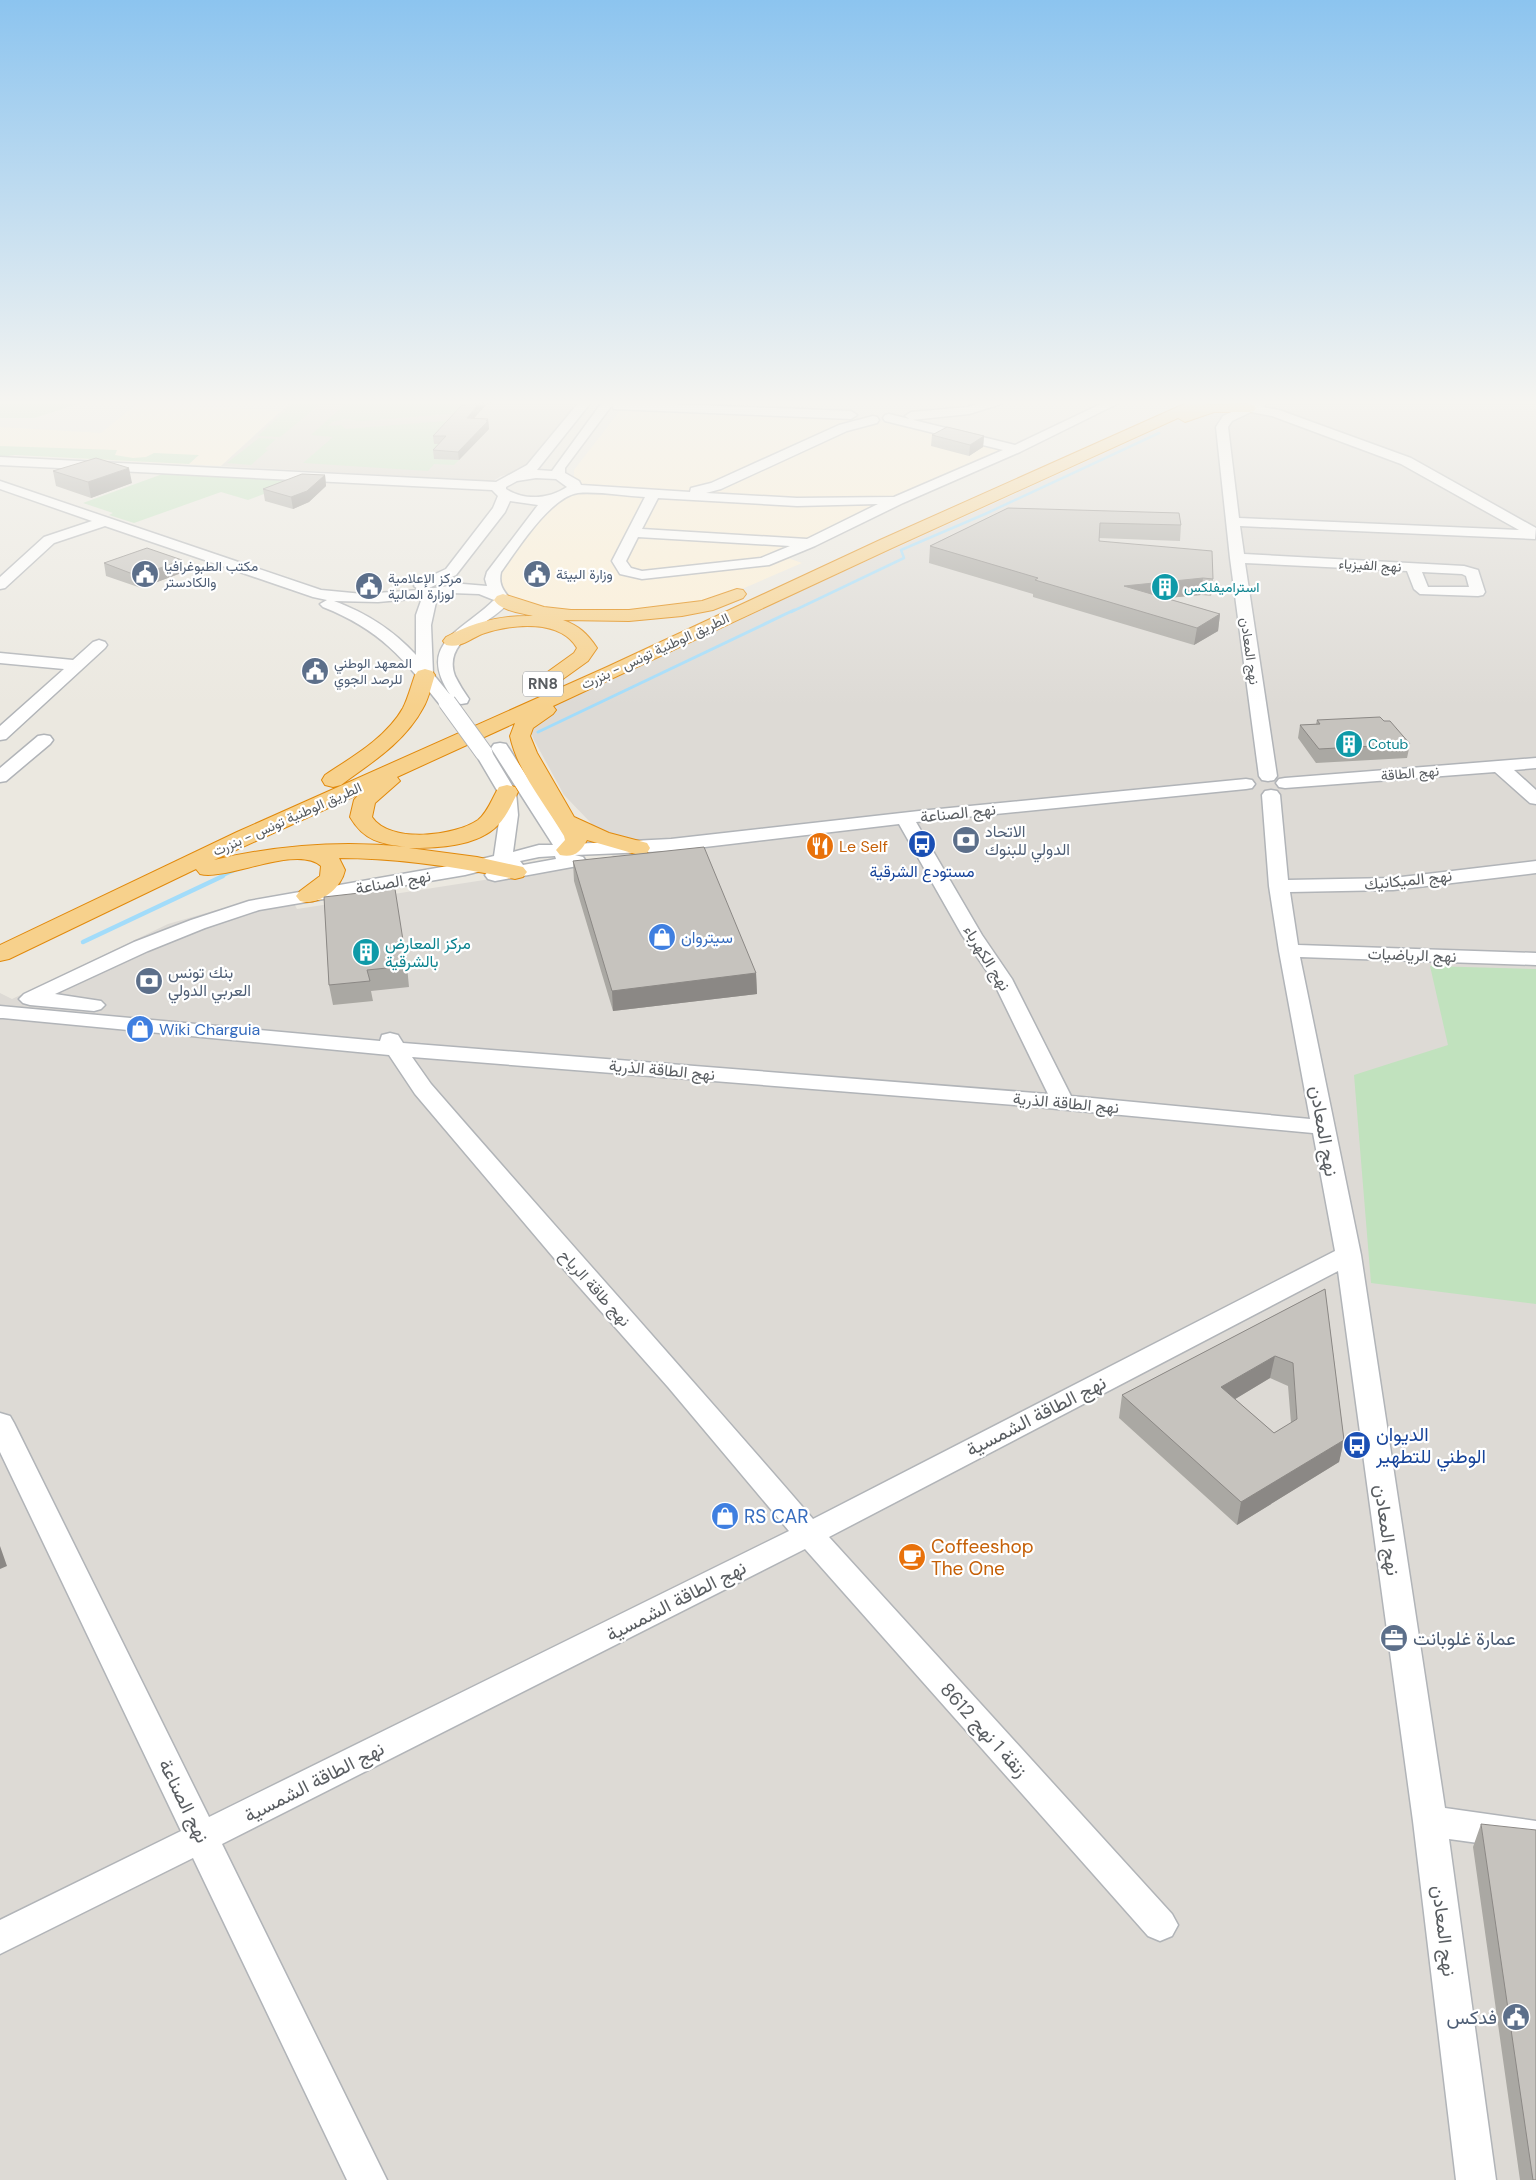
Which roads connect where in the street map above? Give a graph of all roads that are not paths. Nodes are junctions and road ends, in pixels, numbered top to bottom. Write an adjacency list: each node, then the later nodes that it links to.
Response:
1 (52, 503): 11 (street)
2 (502, 503): 20 (street)
3 (507, 503): 21 (street)
4 (548, 503): 22 (street)
5 (654, 503): 13 (street)
6 (892, 503): 15 (street)
7 (944, 503): 23 (highway, الطريق الوطنية تونس - بنزرت / RN8)
8 (979, 503): 28 (highway, الطريق الوطنية تونس - بنزرت / RN8)
9 (1231, 503): 12 (street, نهج المعادن)
10 (1480, 503): 14 (street)
11 (106, 521): 18 (street); 19 (street)
12 (1233, 522): 14 (street); 16 (street, نهج المعادن)
13 (633, 533): 15 (street); 15 (street)
14 (1536, 534)
15 (810, 543)
16 (1236, 558): 17 (street, نهج الفيزياء); 40 (street, نهج المعادن)
17 (1413, 567)
18 (0, 584)
19 (290, 584): 20 (street); 29 (street)
20 (308, 589): 21 (street)
21 (442, 591): 22 (street); 29 (street)
22 (497, 593): 23 (highway); 24 (street)
23 (737, 594): 30 (highway, الطريق الوطنية تونس - بنزرت / RN8)
24 (453, 641): 30 (highway); 31 (street)
25 (99, 645): 27 (street)
26 (0, 658): 27 (street)
27 (77, 664): 32 (street)
28 (614, 671): 35 (highway, الطريق الوطنية تونس - بنزرت / RN8); 44 (highway)
29 (422, 683): 31 (street); 39 (highway)
30 (542, 684): 39 (highway, الطريق الوطنية تونس - بنزرت / RN8)
31 (454, 700): 34 (street, bridge)
32 (2, 732)
33 (44, 740): 38 (street)
34 (492, 750): 41 (street); 48 (street)
35 (431, 754): 41 (highway); 53 (highway, الطريق الوطنية تونس - بنزرت / RN8)
36 (1536, 763): 37 (street, نهج الطاقة)
37 (1499, 766): 40 (street, نهج الطاقة); 42 (street)
38 (0, 777)
39 (333, 780): 55 (highway, الطريق الوطنية تونس - بنزرت / RN8)
40 (1267, 785): 43 (street, نهج الصناعة); 51 (street, نهج المعادن)
41 (507, 792): 49 (street)
42 (1536, 799)
43 (905, 818): 45 (street, نهج الصناعة); 62 (street, نهج الكهرباء)
44 (565, 821): 46 (highway); 48 (highway)
45 (671, 845): 46 (street, نهج الصناعة); 48 (street, نهج الصناعة)
46 (639, 848): 48 (street, نهج الصناعة)
47 (297, 851): 49 (highway); 52 (highway); 53 (highway)
48 (561, 857): 49 (street, نهج الصناعة); 49 (street, نهج الصناعة)
49 (508, 866): 52 (street, نهج الصناعة); 54 (street, نهج الصناعة)
50 (1536, 866): 51 (street, نهج الميكانيك)
51 (1279, 886): 56 (street, نهج المعادن)
52 (308, 896): 54 (street, نهج الصناعة)
53 (97, 909): 57 (highway, الطريق الوطنية تونس - بنزرت / RN8)
54 (219, 917): 59 (street, نهج الصناعة)
55 (0, 935)
56 (1289, 950): 58 (street, نهج الرياضيات); 63 (street, نهج المعادن)
57 (0, 954)
58 (1536, 959)
59 (30, 998): 60 (street, نهج الصناعة); 61 (street, نهج الطاقة الذرية)
60 (1, 1013): 61 (street, نهج الطاقة الذرية)
61 (392, 1043): 62 (street, نهج الطاقة الذرية); 66 (street, نهج طاقة الرياح)
62 (1059, 1097): 63 (street, نهج الطاقة الذرية)
63 (1322, 1121): 64 (street, نهج المعادن)
64 (1348, 1255): 66 (street, نهج الطاقة الشمسية); 67 (street, نهج المعادن)
65 (0, 1423): 69 (street, نهج الصناعة)
66 (809, 1534): 69 (street, نهج الطاقة الشمسية); 70 (street, زنقة 1 نهج 8612)
67 (1430, 1821): 68 (street); 73 (street, نهج المعادن)
68 (1536, 1836)
69 (202, 1838): 71 (street, نهج الطاقة الشمسية); 72 (street, نهج الصناعة)
70 (1160, 1925)
71 (0, 1938)
72 (367, 2180)
73 (1476, 2180)

